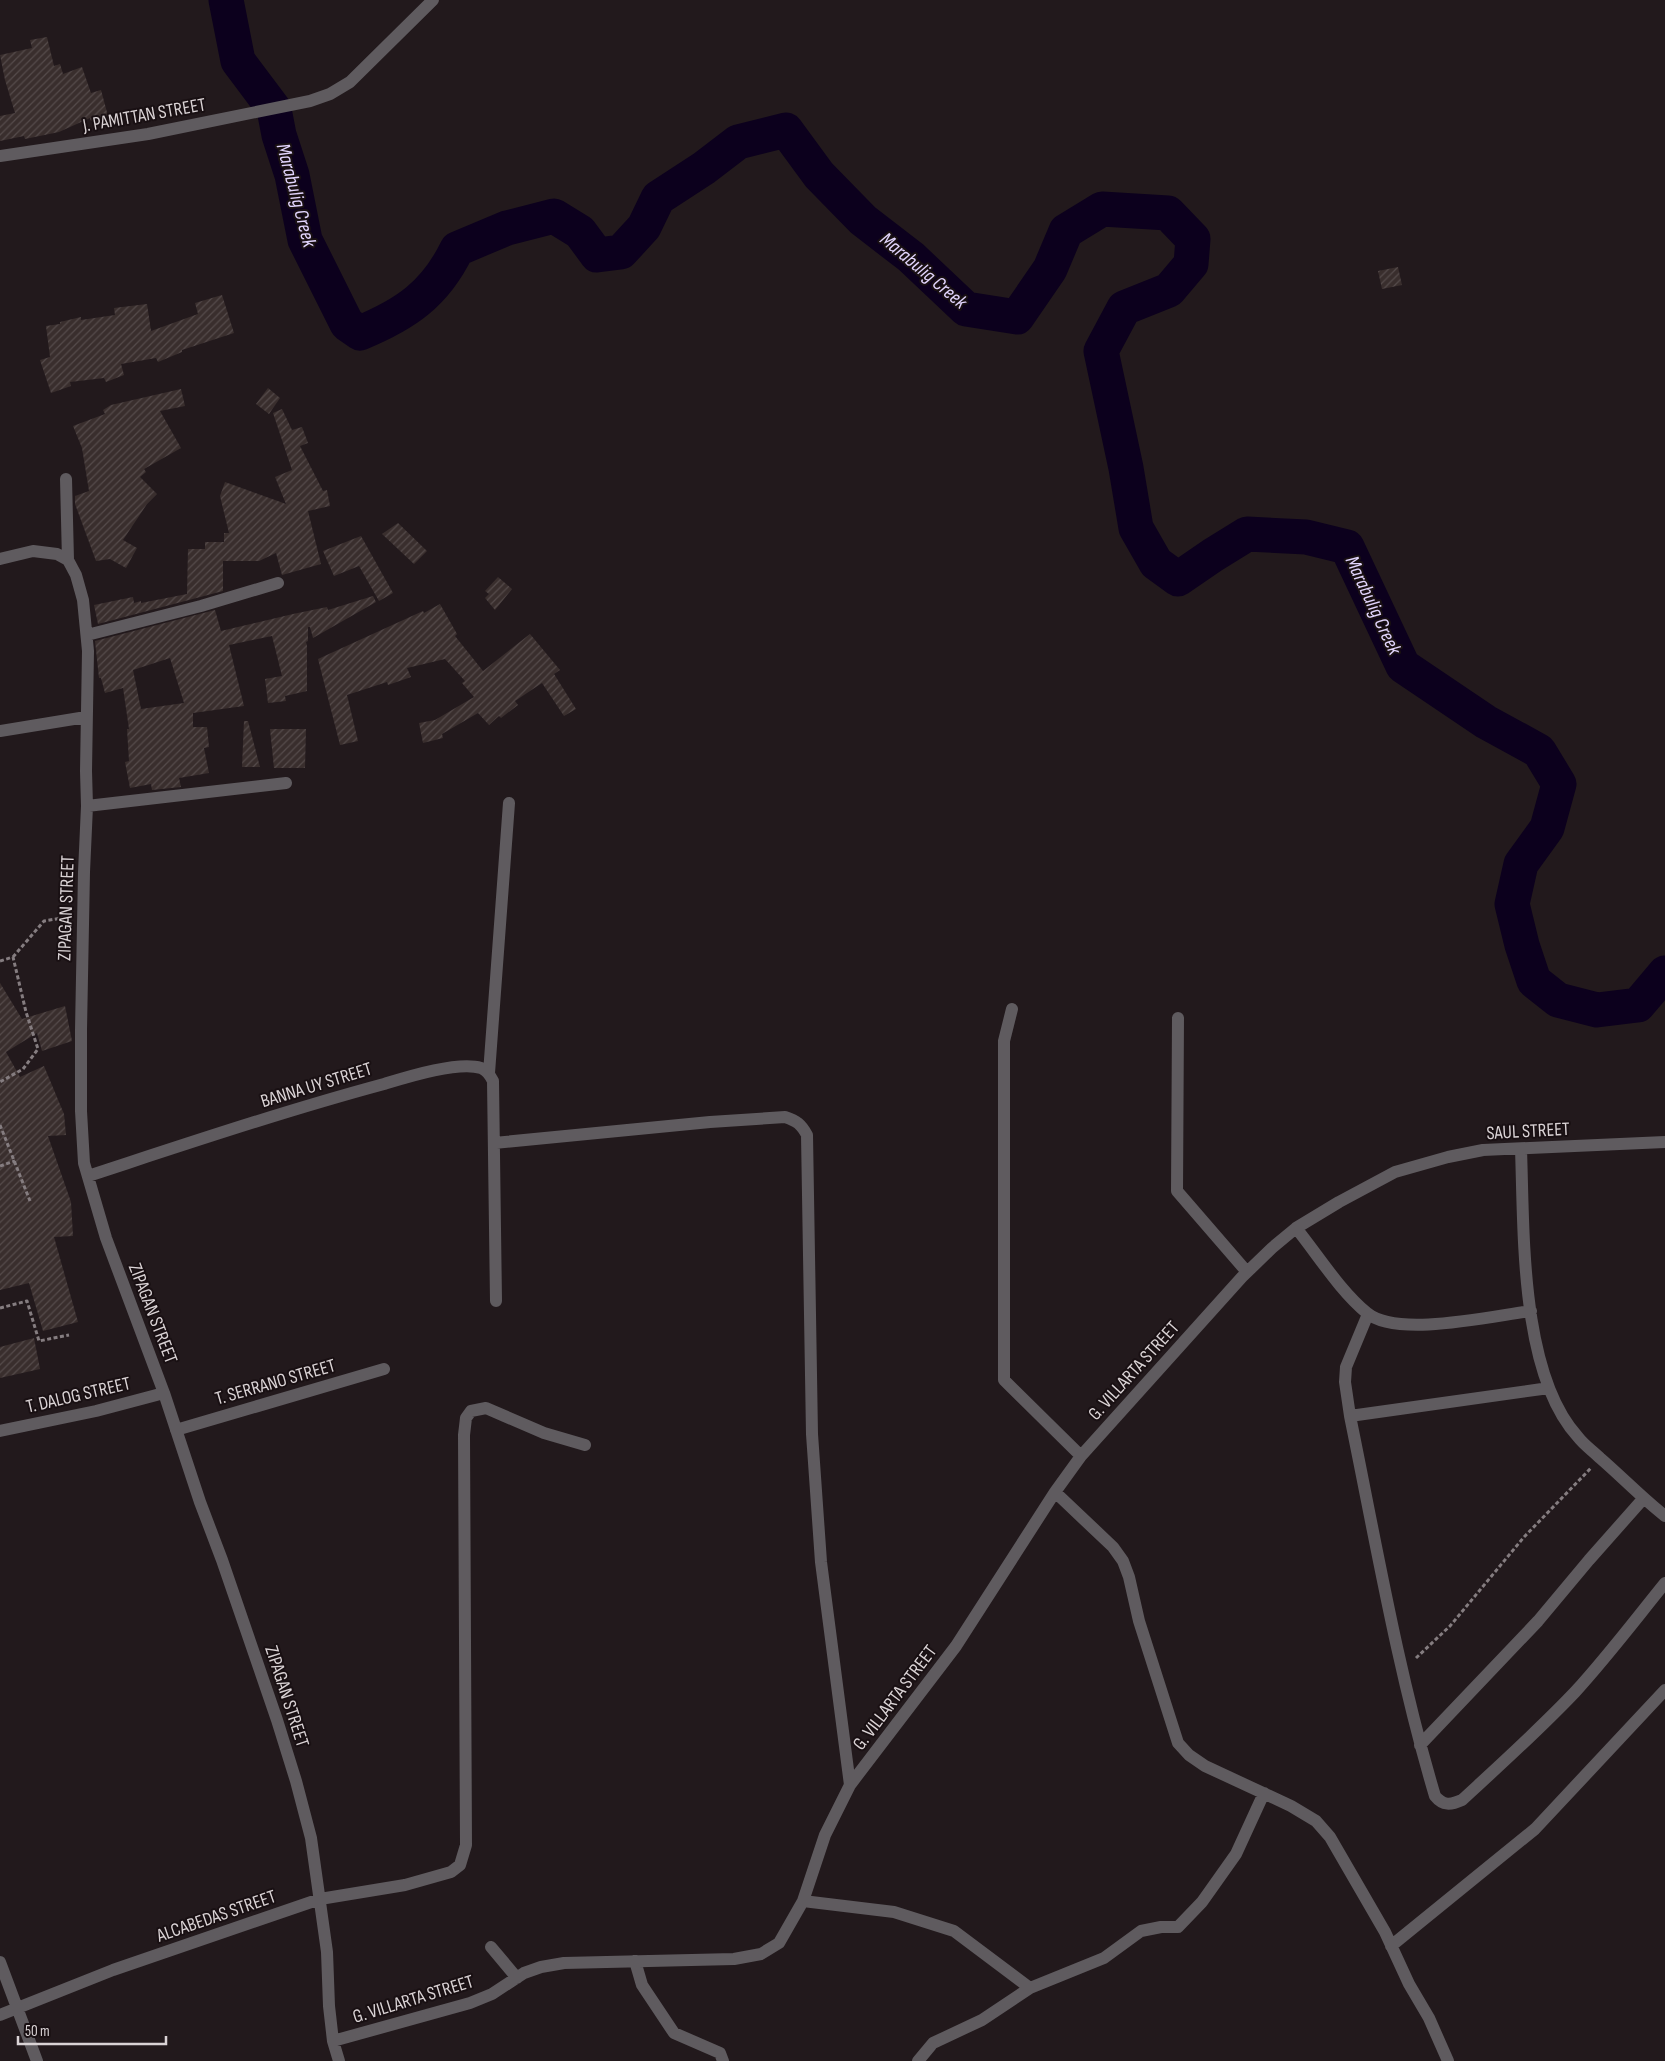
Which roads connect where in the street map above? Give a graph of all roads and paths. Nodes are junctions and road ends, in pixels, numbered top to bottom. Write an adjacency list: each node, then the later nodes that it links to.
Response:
1 (433, 0): 2 (street, J. PAMITTAN STREET)
2 (0, 156)
3 (66, 479): 5 (street)
4 (0, 559): 5 (street)
5 (68, 560): 7 (street, ZIPAGAN STREET)
6 (278, 583): 7 (street)
7 (87, 635): 8 (street, ZIPAGAN STREET)
8 (86, 717): 9 (street); 12 (street, ZIPAGAN STREET)
9 (0, 732)
10 (286, 783): 12 (street)
11 (510, 804): 18 (street)
12 (87, 806): 13 (street, ZIPAGAN STREET)
13 (83, 915): 14 (path); 27 (street, ZIPAGAN STREET)
14 (13, 957): 15 (path); 19 (path)
15 (0, 961)
16 (1012, 1009): 43 (street)
17 (1178, 1018): 30 (street)
18 (489, 1073): 22 (street); 27 (street, BANNA UY STREET)
19 (0, 1082)
20 (0, 1124): 24 (path)
21 (1665, 1142): 23 (street, SAUL STREET)
22 (494, 1143): 31 (street); 52 (street)
23 (1521, 1149): 26 (street, SAUL STREET); 33 (street)
24 (15, 1161): 25 (path); 28 (path)
25 (0, 1166)
26 (1395, 1172): 29 (street, G. VILLARTA STREET)
27 (88, 1176): 38 (street, ZIPAGAN STREET)
28 (30, 1201)
29 (1296, 1228): 30 (street, G. VILLARTA STREET); 34 (street)
30 (1247, 1272): 43 (street, G. VILLARTA STREET)
31 (496, 1301)
32 (0, 1308): 35 (path)
33 (1531, 1311): 34 (street); 37 (street)
34 (1368, 1314): 39 (street)
35 (69, 1334)
36 (384, 1369): 40 (street, T. SERRANO STREET)
37 (1549, 1388): 39 (street); 44 (street)
38 (164, 1393): 40 (street, ZIPAGAN STREET); 41 (street, T. DALOG STREET)
39 (1350, 1416): 49 (street)
40 (176, 1430): 54 (street, ZIPAGAN STREET)
41 (0, 1432)
42 (584, 1446): 54 (street, ALCABEDAS STREET)
43 (1081, 1456): 45 (street, G. VILLARTA STREET)
44 (1601, 1458): 46 (street); 49 (path)
45 (1055, 1492): 52 (street, G. VILLARTA STREET); 53 (street)
46 (1643, 1499): 47 (street); 51 (street)
47 (1665, 1516)
48 (1665, 1583): 51 (street)
49 (1402, 1671): 51 (street)
50 (1665, 1690): 56 (street)
51 (1420, 1745)
52 (850, 1785): 55 (street, G. VILLARTA STREET)
53 (1264, 1793): 56 (street); 61 (street)
54 (320, 1899): 62 (street, ALCABEDAS STREET); 64 (street, ZIPAGAN STREET)
55 (803, 1900): 58 (street, G. VILLARTA STREET); 61 (street)
56 (1391, 1946): 69 (street)
57 (492, 1947): 60 (street)
58 (635, 1961): 60 (street, G. VILLARTA STREET); 67 (street)
59 (0, 1962): 62 (street)
60 (517, 1978): 64 (street, G. VILLARTA STREET)
61 (1030, 1988): 68 (street)
62 (18, 2008): 63 (street, ALCABEDAS STREET); 65 (street)
63 (0, 2015)
64 (334, 2041): 66 (street, ZIPAGAN STREET)
65 (37, 2061)
66 (340, 2061)
67 (723, 2061)
68 (918, 2061)
69 (1448, 2061)

